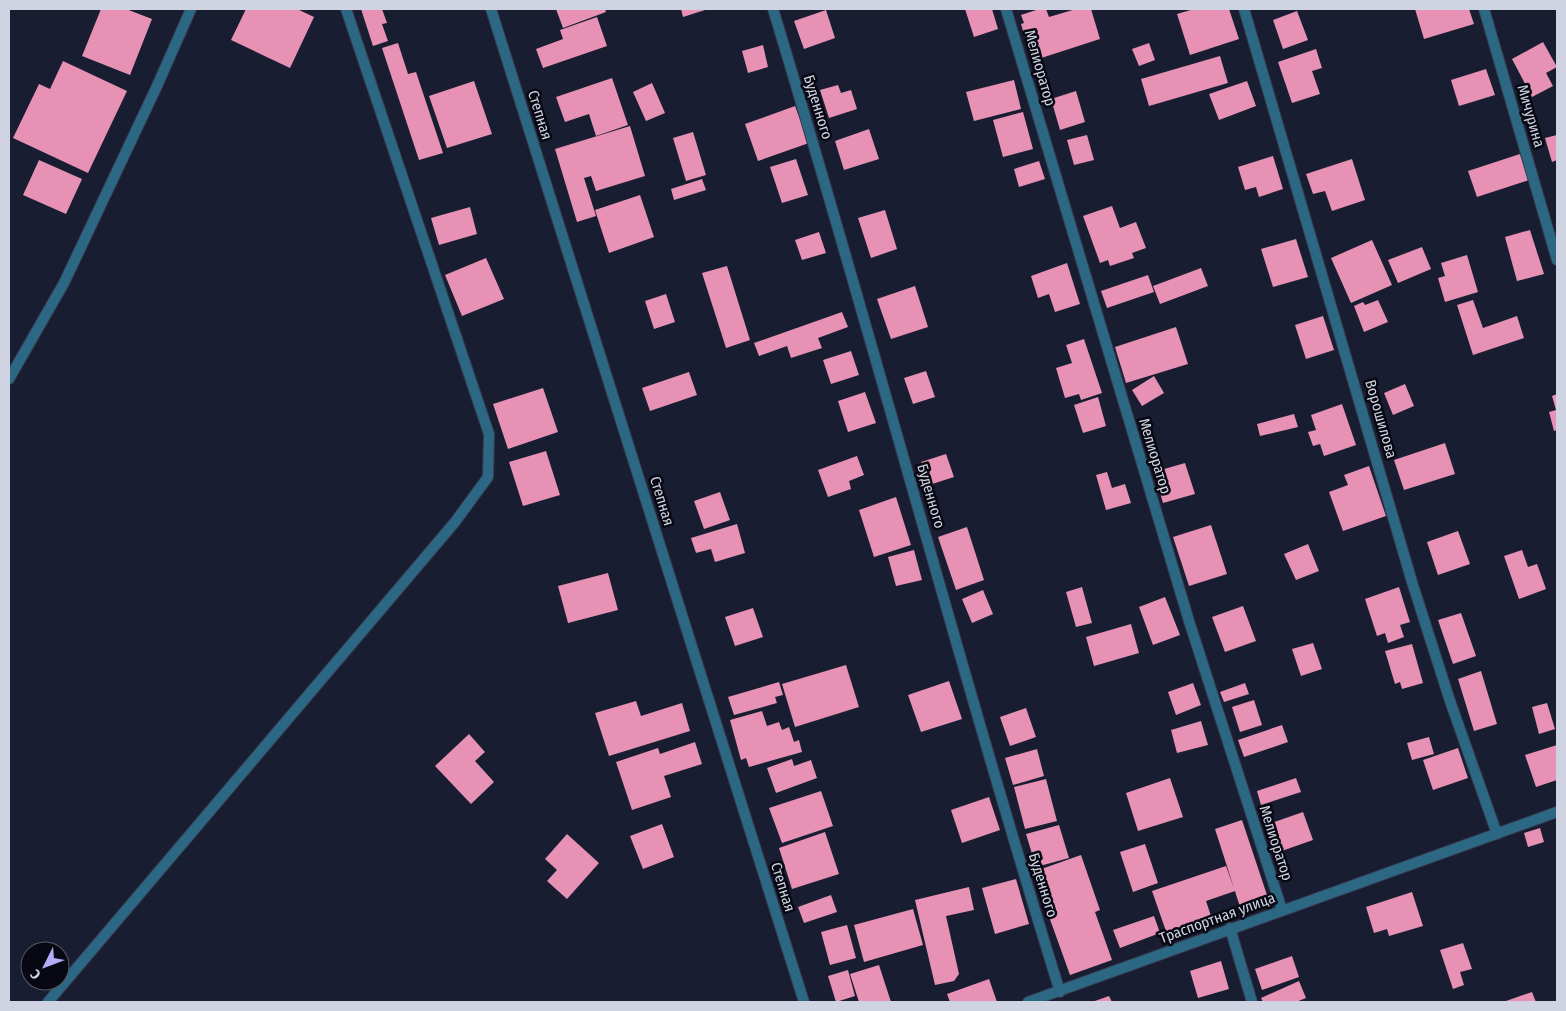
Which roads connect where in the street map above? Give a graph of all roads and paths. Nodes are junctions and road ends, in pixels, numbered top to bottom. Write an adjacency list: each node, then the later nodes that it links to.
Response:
1 (191, 9): 9 (street)
2 (346, 9): 15 (street)
3 (491, 9): 16 (street, Степная)
4 (773, 9): 14 (street, Буденного)
5 (1006, 9): 12 (street, Мелиоратор)
6 (1244, 9): 11 (street, Ворошилова)
7 (1484, 9): 8 (street, Мичурина)
8 (1557, 260)
9 (9, 379)
10 (1557, 812): 11 (street, Траспортная улица)
11 (1497, 834): 12 (street, Траспортная улица)
12 (1282, 910): 13 (street, Траспортная улица)
13 (1230, 928): 14 (street, Траспортная улица); 18 (street)
14 (1060, 992): 17 (street, Траспортная улица)
15 (48, 1002)
16 (804, 1002)
17 (1028, 1002)
18 (1252, 1002)

